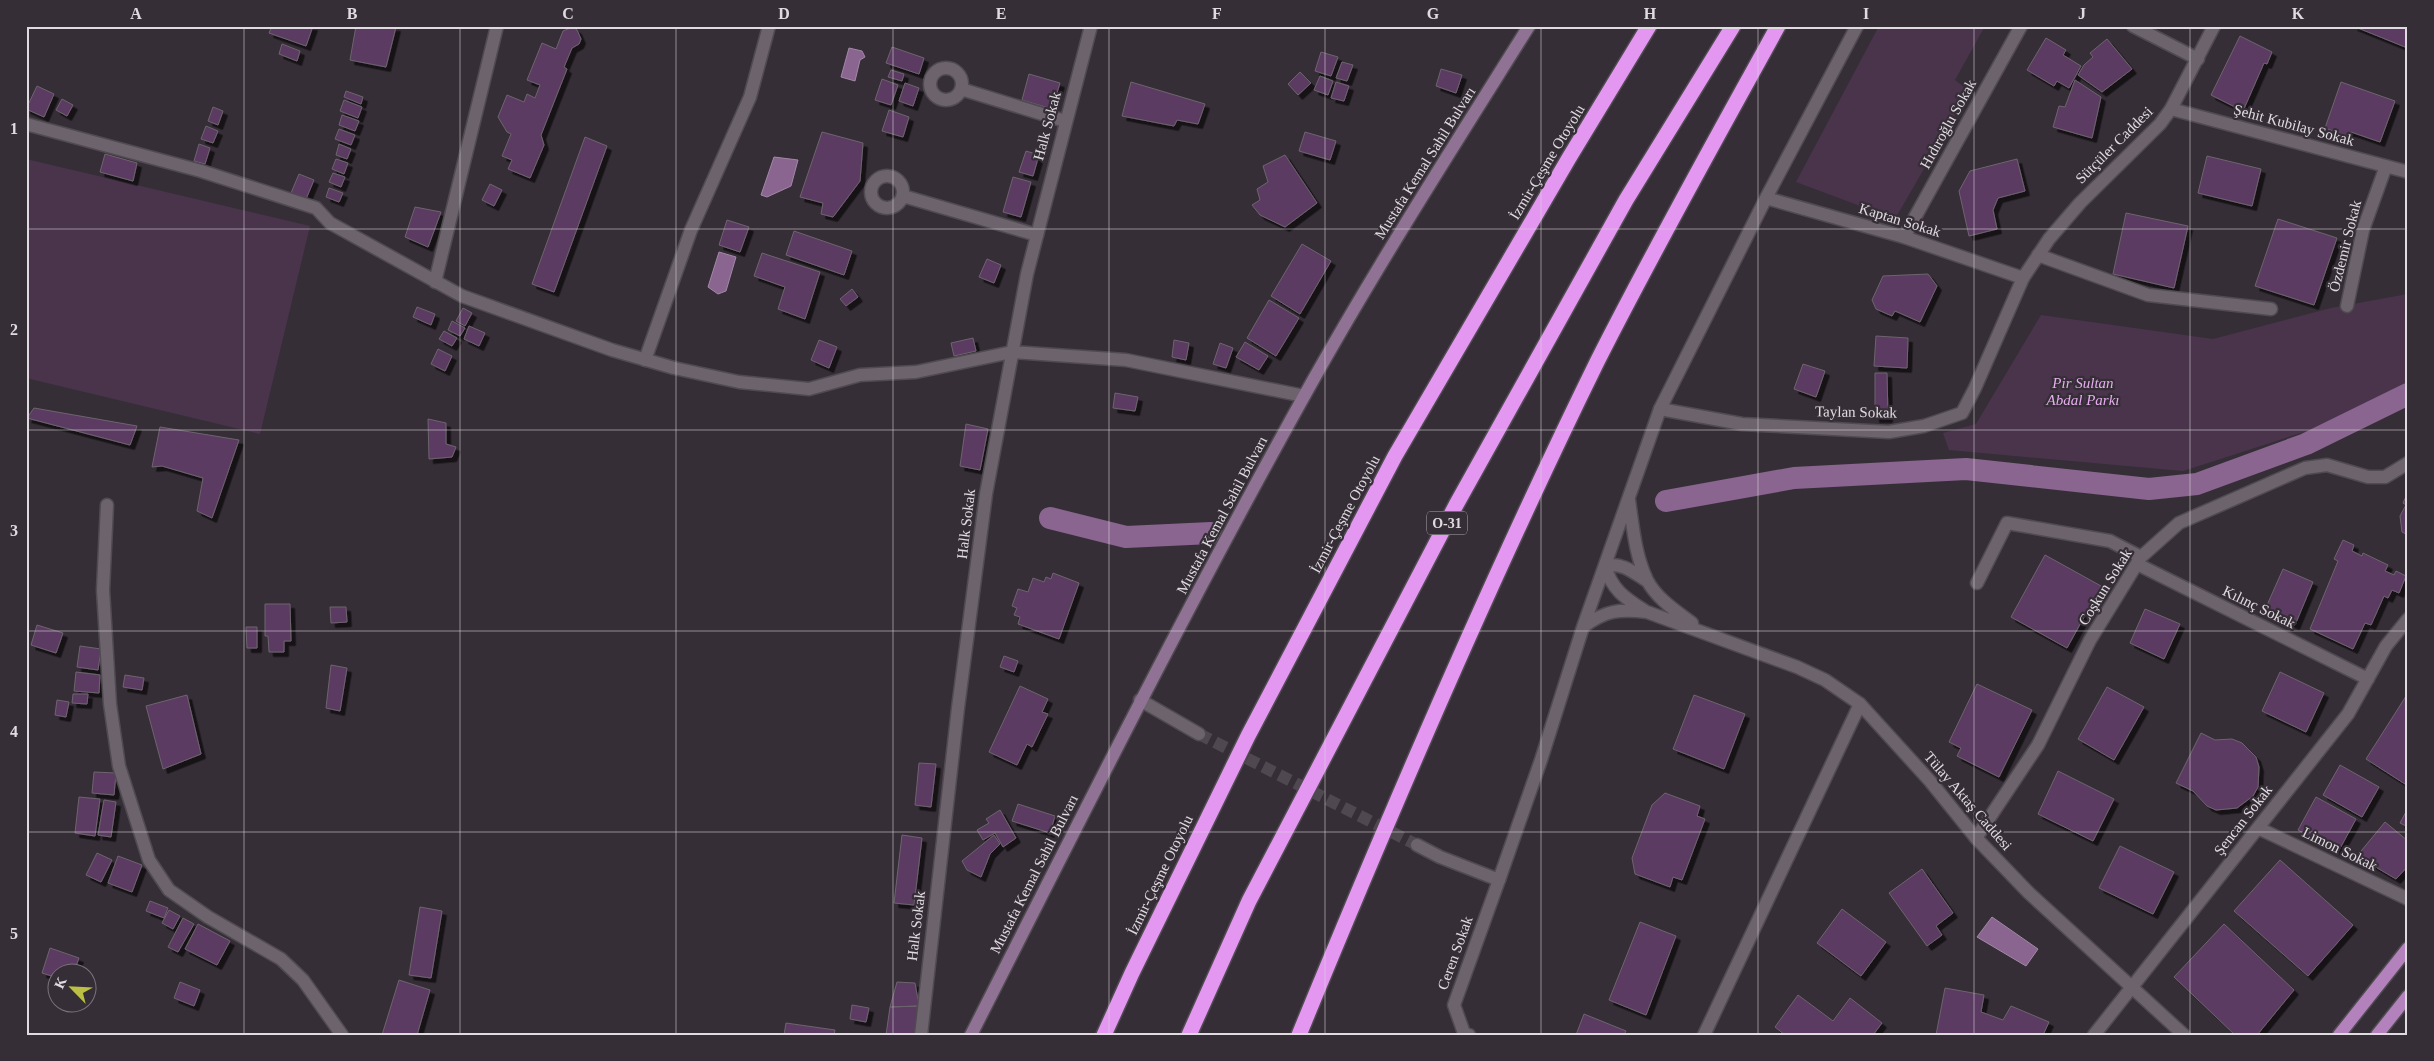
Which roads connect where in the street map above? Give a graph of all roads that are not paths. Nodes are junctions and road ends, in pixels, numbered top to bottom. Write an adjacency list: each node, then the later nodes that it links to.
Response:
1 (497, 26): 25 (street)
2 (769, 26): 29 (street)
3 (1091, 26): 15 (street, Halk Sokak)
4 (1530, 26): 30 (main road, Mustafa Kemal Sahil Bulvarı)
5 (1649, 26): 53 (highway, İzmir-Çeşme Otoyolu)
6 (1733, 26): 62 (highway, O-31)
7 (1778, 26): 63 (highway)
8 (1857, 26): 20 (street)
9 (2021, 26): 22 (street, Hıdıroğlu Sokak)
10 (2133, 26): 12 (street)
11 (2214, 26): 12 (street, Sütçüler Caddesi)
12 (2198, 59): 14 (street, Sütçüler Caddesi)
13 (961, 89): 15 (street)
14 (2171, 108): 17 (street, Şehit Kubilay Sokak); 23 (street, Sütçüler Caddesi)
15 (1065, 121): 21 (street, Halk Sokak)
16 (26, 124): 25 (street)
17 (2386, 166): 18 (street, Şehit Kubilay Sokak); 26 (street, Özdemir Sokak)
18 (2408, 172)
19 (903, 196): 21 (street)
20 (1766, 198): 22 (street, Kaptan Sokak); 31 (street)
21 (1036, 235): 28 (street, Halk Sokak)
22 (1904, 237): 24 (street, Kaptan Sokak)
23 (2038, 255): 24 (street, Sütçüler Caddesi); 27 (street)
24 (2023, 278): 31 (street, Taylan Sokak)
25 (434, 282): 29 (street)
26 (2347, 306)
27 (2271, 309)
28 (1012, 352): 29 (street); 30 (street); 58 (street, Halk Sokak)
29 (645, 360)
30 (1304, 396): 44 (main road, Mustafa Kemal Sahil Bulvarı)
31 (1660, 409): 33 (street)
32 (2408, 463): 35 (street, Coşkun Sokak)
33 (1629, 497): 36 (street); 37 (street)
34 (107, 505): 57 (street)
35 (2139, 561): 38 (street, Kılınç Sokak); 43 (street, Kılınç Sokak); 48 (street, Coşkun Sokak)
36 (1604, 566): 37 (street); 39 (street); 41 (street)
37 (1647, 581): 42 (street)
38 (1977, 583)
39 (1647, 612): 41 (street); 42 (street, Tülay Aktaş Caddesi)
40 (2408, 619): 43 (street, Şencan Sokak)
41 (1583, 627): 50 (street)
42 (1702, 631): 45 (street, Tülay Aktaş Caddesi)
43 (2368, 679): 47 (street, Şencan Sokak)
44 (1140, 700): 46 (street); 59 (main road, Mustafa Kemal Sahil Bulvarı)
45 (1860, 704): 48 (street, Tülay Aktaş Caddesi); 64 (street)
46 (1199, 734)
47 (2258, 828): 51 (street, Limon Sokak); 54 (street, Şencan Sokak)
48 (1976, 838): 54 (street, Tülay Aktaş Caddesi)
49 (1417, 846): 50 (street)
50 (1499, 880): 56 (street, Ceren Sokak)
51 (2408, 899)
52 (2408, 948): 67 (main road)
53 (1132, 973): 60 (highway); 61 (highway, İzmir-Çeşme Otoyolu)
54 (2132, 987): 65 (street, Şencan Sokak); 66 (street, Tülay Aktaş Caddesi)
55 (2408, 996): 68 (main road)
56 (1466, 1034)
57 (342, 1035)
58 (921, 1035)
59 (971, 1035)
60 (1095, 1035)
61 (1104, 1035)
62 (1189, 1035)
63 (1299, 1035)
64 (1704, 1035)
65 (2094, 1035)
66 (2184, 1035)
67 (2338, 1035)
68 (2377, 1035)

